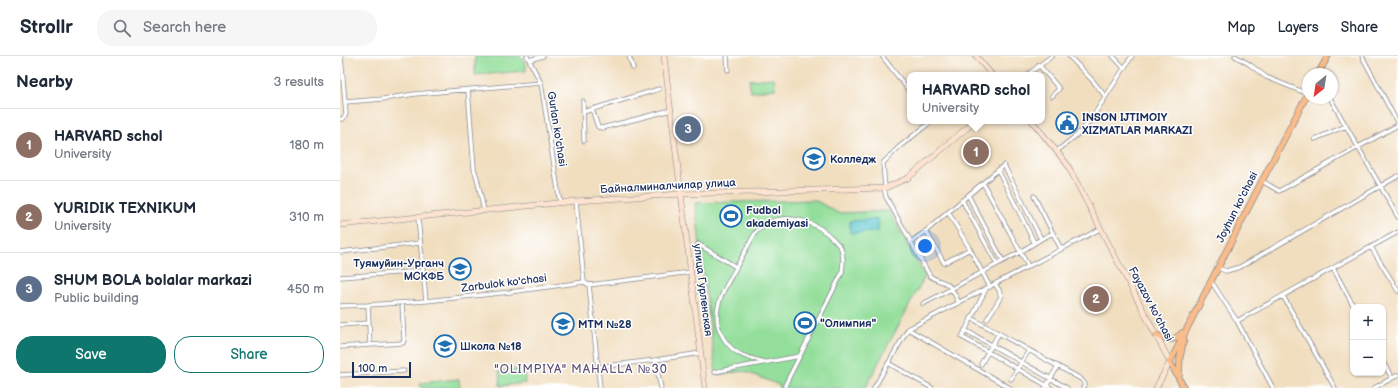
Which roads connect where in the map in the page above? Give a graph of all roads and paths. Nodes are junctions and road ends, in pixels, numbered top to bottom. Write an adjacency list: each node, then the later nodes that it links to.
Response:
1 (341, 56): 32 (street)
2 (527, 56): 16 (street)
3 (543, 56): 16 (street)
4 (629, 56): 18 (street)
5 (664, 56): 36 (street, улица Гурленская)
6 (727, 56): 21 (street)
7 (882, 56): 25 (street)
8 (976, 56): 22 (street)
9 (1052, 56): 17 (street)
10 (1069, 56): 30 (street)
11 (1113, 56): 19 (street)
12 (1132, 56): 19 (street)
13 (1235, 56): 28 (street)
14 (1328, 56): 20 (main road)
15 (1362, 56): 42 (street)
16 (529, 60): 24 (street)
17 (1039, 65): 23 (street); 29 (street)
18 (633, 68)
19 (1124, 68): 30 (street)
20 (1321, 68)
21 (728, 70)
22 (989, 72)
23 (1031, 72)
24 (541, 83): 27 (street, Gurlan ko'chasi); 59 (street, Gurlan ko'chasi)
25 (907, 88)
26 (659, 89): 35 (street)
27 (468, 90): 32 (street, Gurlan ko'chasi); 60 (street)
28 (1302, 91)
29 (1052, 96)
30 (1105, 96): 47 (street)
31 (583, 101): 37 (street)
32 (345, 102): 38 (street)
33 (1302, 104): 50 (main road, Joyhun ko'chasi)
34 (1333, 104): 43 (street)
35 (592, 110): 36 (street); 37 (street)
36 (671, 110): 54 (street, улица Гурленская)
37 (583, 112): 45 (street)
38 (340, 119)
39 (928, 124): 53 (street)
40 (971, 124): 53 (street, Байналминалчилар улица)
41 (1034, 124): 47 (street, Fayazov ko'chasi)
42 (1398, 124): 46 (street)
43 (1346, 126): 44 (street); 46 (street)
44 (1315, 139)
45 (584, 141)
46 (1358, 147): 50 (street); 52 (street)
47 (1057, 151): 65 (street, Fayazov ko'chasi)
48 (998, 170): 51 (street); 69 (street); 71 (street)
49 (1398, 176): 52 (street)
50 (1262, 181): 83 (main road, Joyhun ko'chasi)
51 (983, 183): 55 (street); 78 (street)
52 (1380, 186): 62 (street); 83 (street)
53 (885, 188): 54 (street, Байналминалчилар улица); 70 (street)
54 (681, 194): 58 (street, Байналминалчилар улица); 86 (street, улица Гурленская)
55 (968, 195): 57 (street); 79 (street)
56 (1034, 196): 68 (street)
57 (962, 200): 61 (street); 80 (street)
58 (576, 201): 59 (street, Байналминалчилар улица); 90 (street)
59 (560, 203): 60 (street, Байналминалчилар улица)
60 (484, 211): 63 (street, Байналминалчилар улица)
61 (948, 212): 66 (street); 75 (street)
62 (1398, 217)
63 (418, 218): 64 (street, Байналминалчилар улица); 72 (street)
64 (340, 225)
65 (1100, 229): 76 (street); 113 (street, Fayazov ko'chasi)
66 (926, 231): 70 (street); 75 (street)
67 (1398, 232): 74 (street)
68 (1053, 233): 69 (street); 76 (street)
69 (1041, 239): 71 (street)
70 (911, 242): 94 (street)
71 (1034, 242): 78 (street)
72 (420, 243): 77 (street); 85 (street)
73 (698, 244): 82 (street)
74 (1371, 247): 84 (street); 95 (street)
75 (970, 249): 87 (street)
76 (1061, 249): 81 (street)
77 (340, 252)
78 (1020, 252): 79 (street); 81 (street)
79 (1003, 261): 80 (street)
80 (997, 264): 87 (street)
81 (1028, 266): 91 (street)
82 (736, 267): 120 (street); 122 (street)
83 (1218, 268): 89 (main road, Joyhun ko'chasi)
84 (1333, 268): 96 (street); 101 (street)
85 (423, 271): 88 (street); 97 (street)
86 (691, 272): 92 (street); 119 (street, улица Гурленская)
87 (982, 272): 93 (street); 94 (street)
88 (340, 278)
89 (1211, 281): 106 (street); 111 (main road, Joyhun ko'chasi)
90 (584, 282): 92 (street); 97 (street, Zarbulok ko'chasi)
91 (995, 284): 93 (street); 105 (street)
92 (589, 285): 128 (street)
93 (988, 287): 99 (street); 104 (street)
94 (951, 289): 99 (street); 100 (street)
95 (1398, 291)
96 (1283, 296): 106 (street); 153 (street)
97 (426, 301): 98 (street, Zarbulok ko'chasi)
98 (402, 302): 102 (street, Zarbulok ko'chasi); 115 (street)
99 (959, 303): 109 (street)
100 (923, 304)
101 (1352, 304)
102 (368, 305): 103 (street, Zarbulok ko'chasi); 107 (street)
103 (340, 306)
104 (971, 318): 110 (street); 112 (street)
105 (987, 319)
106 (1237, 321): 152 (street)
107 (368, 323): 108 (street); 115 (street)
108 (340, 325)
109 (908, 330): 125 (street); 146 (street)
110 (965, 330): 114 (street); 118 (street)
111 (1185, 331): 113 (main road); 124 (main road); 135 (main road)
112 (999, 333): 114 (street); 117 (street)
113 (1156, 335): 124 (street, Fayazov ko'chasi)
114 (993, 345): 118 (street); 123 (street)
115 (370, 346): 116 (street)
116 (340, 347)
117 (1029, 350): 123 (street); 127 (street)
118 (988, 352): 126 (street); 130 (street)
119 (701, 353): 121 (street); 142 (street, улица Гурленская)
120 (800, 356): 122 (street); 143 (street)
121 (655, 360): 128 (street); 141 (street)
122 (765, 362): 132 (street)
123 (1022, 362): 130 (street); 138 (street)
124 (1170, 362): 135 (main road, Fayazov ko'chasi); 150 (street)
125 (888, 363): 144 (street); 145 (street)
126 (981, 364)
127 (1058, 366): 138 (street); 149 (street)
128 (598, 367): 140 (street)
129 (1386, 367): 136 (street)
130 (1018, 368): 137 (street); 139 (street)
131 (404, 371): 133 (street)
132 (714, 372)
133 (340, 375)
134 (1398, 375): 136 (street)
135 (1179, 378): 151 (main road, Fayazov ko'chasi)
136 (1392, 378): 154 (street)
137 (1011, 379)
138 (1051, 379): 139 (street); 148 (street)
139 (1046, 387): 147 (street)
140 (600, 388)
141 (661, 388)
142 (705, 388)
143 (785, 388)
144 (874, 388)
145 (932, 388)
146 (1010, 388)
147 (1051, 388)
148 (1067, 388)
149 (1083, 388)
150 (1156, 388)
151 (1184, 388)
152 (1274, 388)
153 (1335, 388)
154 (1374, 388)

